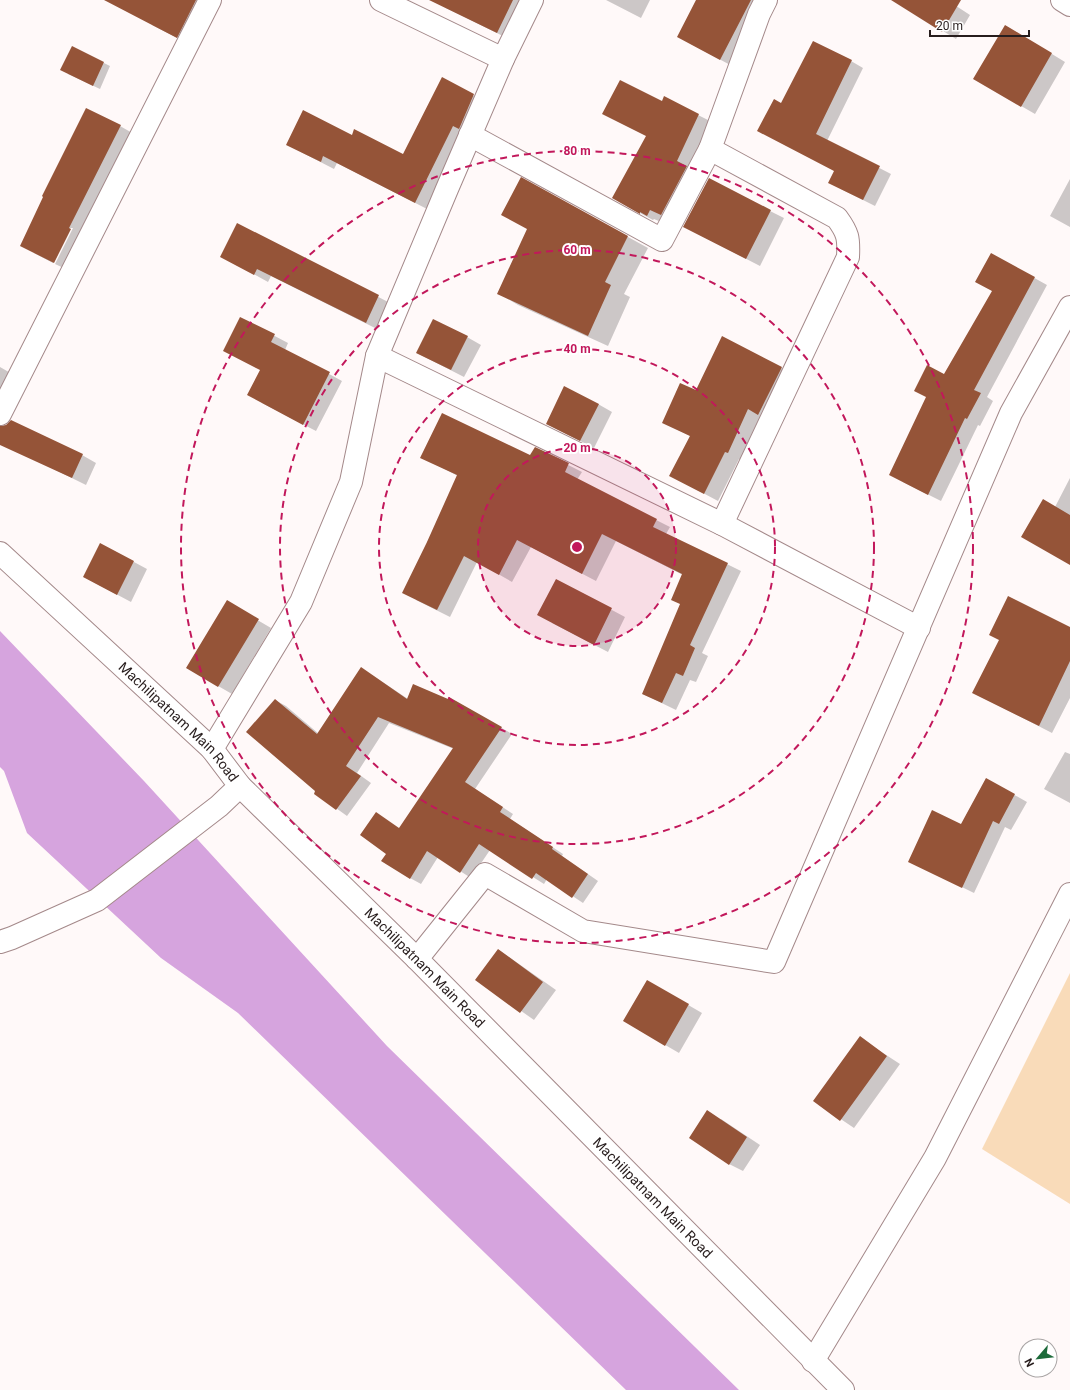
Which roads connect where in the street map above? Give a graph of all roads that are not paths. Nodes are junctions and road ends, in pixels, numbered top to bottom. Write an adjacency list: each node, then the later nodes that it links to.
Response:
1 (210, 0): 12 (street)
2 (381, 0): 7 (street)
3 (532, 0): 7 (street)
4 (766, 0): 9 (street)
5 (1062, 0): 6 (street)
6 (1070, 5)
7 (503, 59): 8 (street)
8 (470, 135): 9 (street); 11 (street)
9 (710, 149): 13 (street)
10 (1070, 307): 15 (street)
11 (377, 356): 13 (street); 16 (street)
12 (0, 414)
13 (722, 524): 15 (street)
14 (0, 553): 16 (street, Machilipatnam Main Road)
15 (919, 628): 20 (street)
16 (212, 749): 17 (street, Machilipatnam Main Road)
17 (240, 786): 19 (street); 20 (street, Machilipatnam Main Road)
18 (1070, 894): 21 (street)
19 (0, 942)
20 (417, 959): 21 (street, Machilipatnam Main Road)
21 (813, 1360): 22 (street, Machilipatnam Main Road)
22 (843, 1390)

